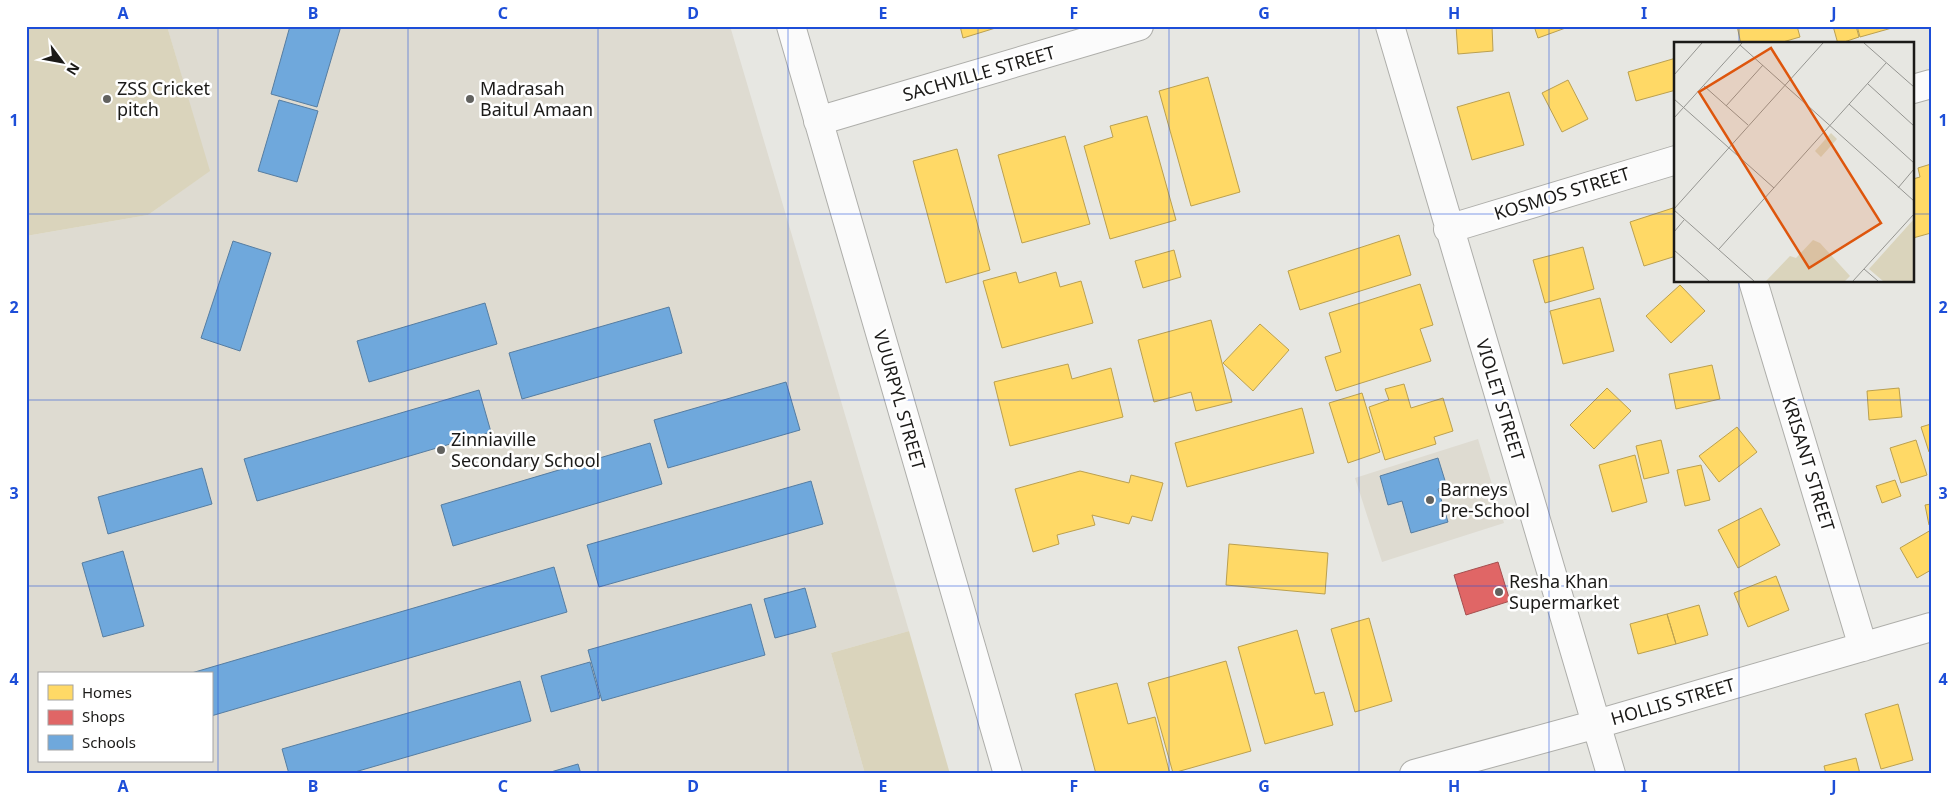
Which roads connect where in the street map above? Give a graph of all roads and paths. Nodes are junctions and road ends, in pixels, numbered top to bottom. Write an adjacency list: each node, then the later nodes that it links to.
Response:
1 (791, 26): 6 (street, VUURPYL STREET)
2 (1139, 26): 6 (street, SACHVILLE STREET)
3 (1390, 26): 8 (street, VIOLET STREET)
4 (1931, 84): 5 (street)
5 (1914, 89)
6 (818, 121): 13 (street, VUURPYL STREET)
7 (1674, 161): 8 (street, KOSMOS STREET)
8 (1448, 229): 12 (street, VIOLET STREET)
9 (1753, 282): 11 (street, KRISANT STREET)
10 (1931, 627): 11 (street, HOLLIS STREET)
11 (1863, 647): 12 (street, HOLLIS STREET)
12 (1597, 724): 14 (street, HOLLIS STREET); 15 (street, VIOLET STREET)
13 (1008, 774)
14 (1414, 774)
15 (1611, 774)

